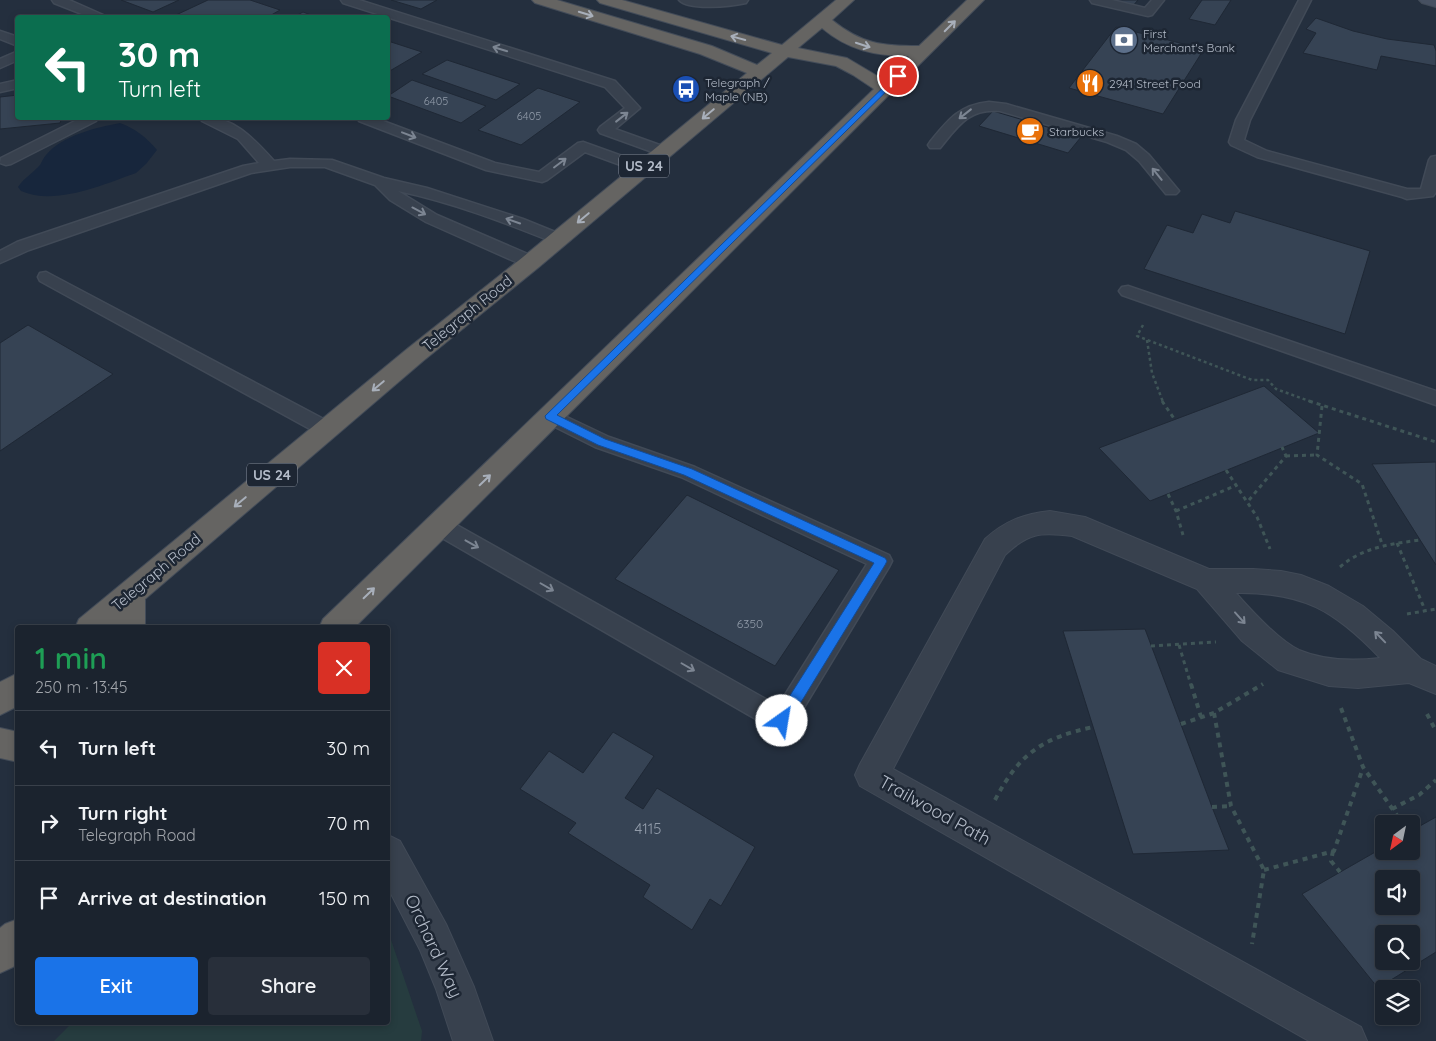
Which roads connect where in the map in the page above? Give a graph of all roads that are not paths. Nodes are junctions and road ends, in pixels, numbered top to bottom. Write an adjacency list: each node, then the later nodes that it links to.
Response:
1 (58, 0): 14 (lane)
2 (347, 0): 15 (lane)
3 (540, 0): 24 (highway, one-way to 24)
4 (605, 0): 20 (highway, one-way to 4)
5 (685, 0): 6 (lane)
6 (742, 0)
7 (846, 0): 17 (highway, Telegraph Road / US 24)
8 (976, 0): 21 (highway, one-way to 8)
9 (1096, 0): 10 (lane)
10 (1158, 0)
11 (1305, 0): 35 (lane)
12 (1427, 0): 13 (main road)
13 (1436, 2)
14 (96, 15)
15 (380, 15)
16 (390, 18): 31 (lane, one-way to 16)
17 (822, 20): 20 (highway, Telegraph Road / US 24); 21 (highway, one-way to 21)
18 (0, 35): 19 (lane)
19 (15, 41)
20 (785, 50): 24 (highway, Telegraph Road / US 24); 27 (highway)
21 (924, 51): 27 (highway)
22 (15, 57): 23 (lane)
23 (0, 64)
24 (759, 72): 34 (highway, Telegraph Road / US 24, one-way to 34)
25 (15, 85): 26 (lane)
26 (0, 88)
27 (886, 89): 47 (highway)
28 (88, 120): 36 (lane)
29 (211, 120): 37 (lane)
30 (369, 120): 33 (lane, one-way to 33)
31 (605, 130): 33 (lane); 34 (lane)
32 (934, 145): 40 (lane, one-way to 32)
33 (583, 146): 38 (lane)
34 (663, 151): 38 (highway, Telegraph Road / US 24)
35 (1436, 160)
36 (6, 162)
37 (270, 166): 39 (lane); 42 (lane)
38 (642, 168): 41 (highway, Telegraph Road / US 24, one-way to 41)
39 (380, 182): 41 (lane, one-way to 39); 43 (lane, one-way to 43)
40 (1170, 191)
41 (559, 239): 43 (highway, Telegraph Road / US 24)
42 (0, 258)
43 (531, 262): 48 (highway, Telegraph Road / US 24, one-way to 48)
44 (46, 277): 48 (lane)
45 (1128, 291): 46 (lane)
46 (1436, 398)
47 (550, 416): 49 (highway, one-way to 47); 49 (lane, one-way to 47)
48 (326, 429): 51 (highway, Telegraph Road / US 24, one-way to 51)
49 (438, 525): 54 (highway, one-way to 49)
50 (1207, 582): 55 (street, Trailwood Path, one-way to 50); 55 (street, Trailwood Path, one-way to 55); 64 (street, Trailwood Path)
51 (130, 595): 52 (highway, Telegraph Road / US 24); 53 (highway)
52 (94, 625)
53 (130, 625)
54 (337, 625)
55 (1423, 674)
56 (15, 689): 57 (highway)
57 (0, 701)
58 (0, 743): 59 (highway)
59 (15, 746)
60 (390, 857): 63 (street, Orchard Way)
61 (15, 940): 62 (highway)
62 (0, 954)
63 (473, 1041)
64 (1347, 1041)

